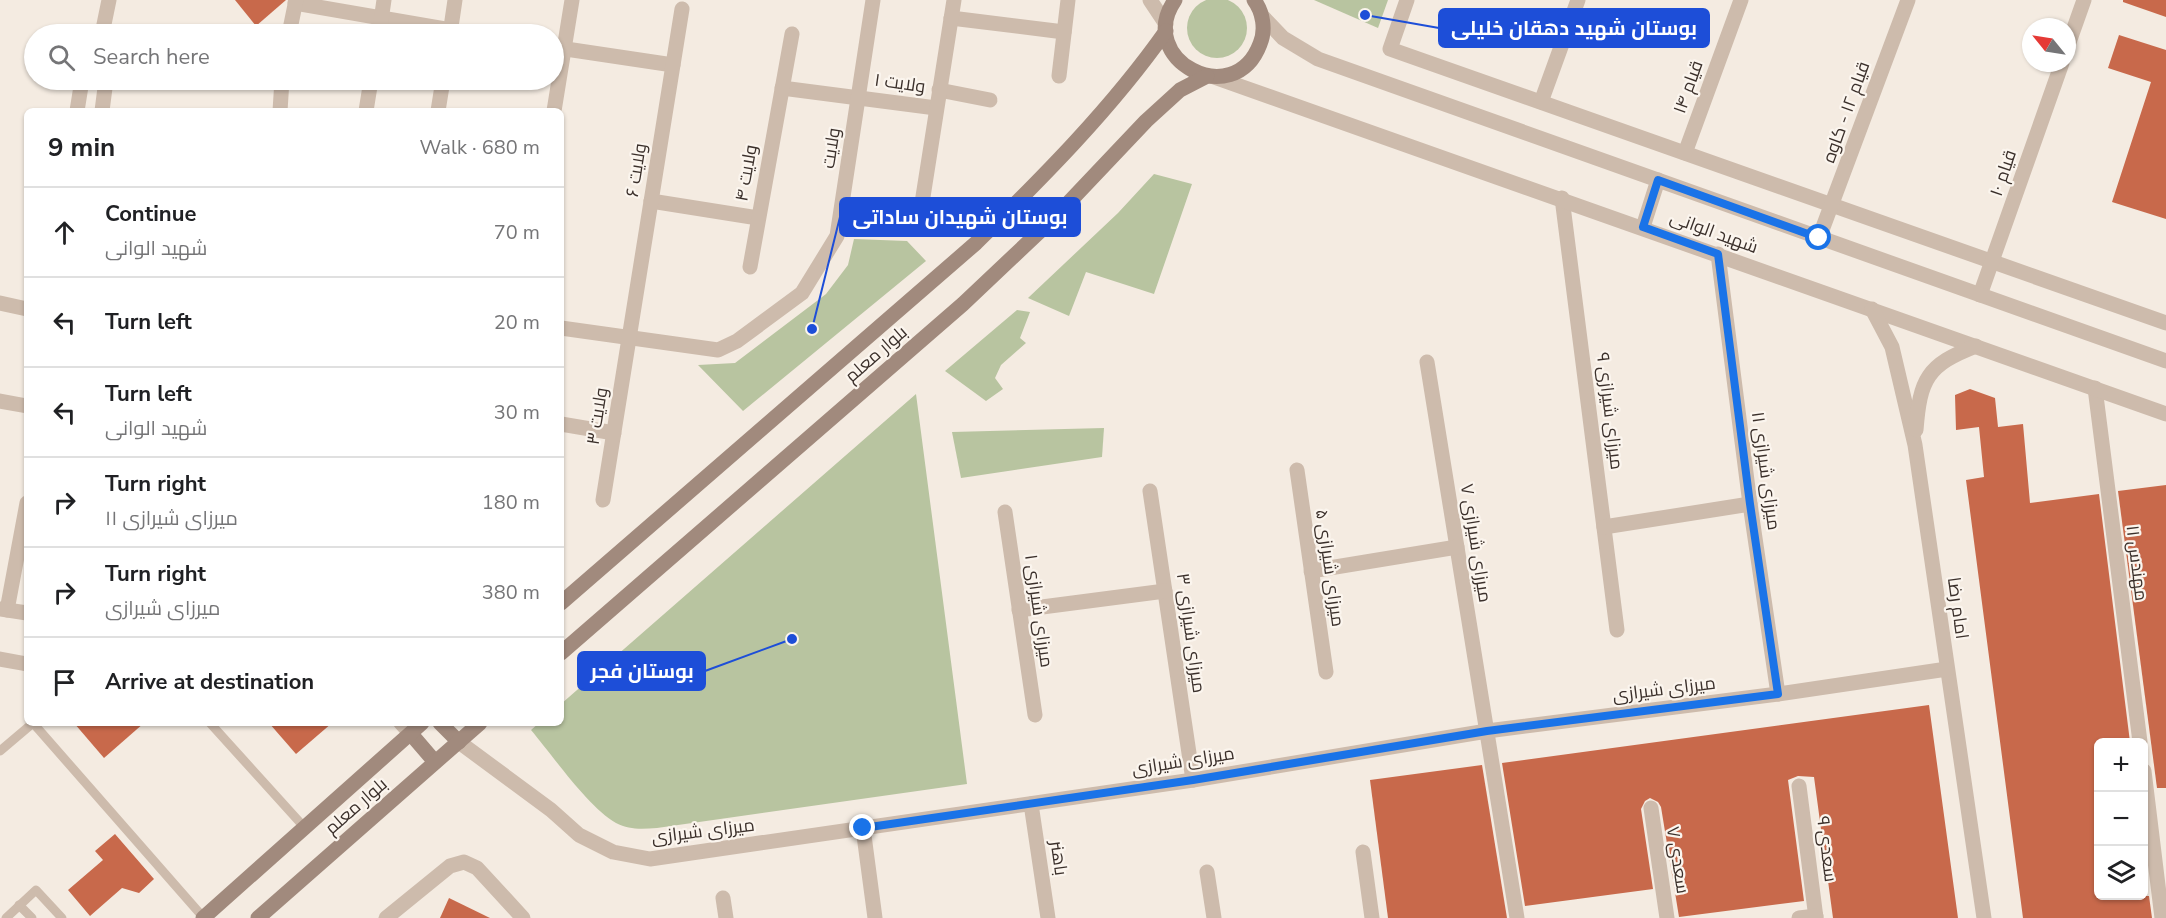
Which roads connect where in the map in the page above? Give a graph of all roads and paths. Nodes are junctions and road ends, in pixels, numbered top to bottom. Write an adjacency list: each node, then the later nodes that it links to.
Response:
1 (109, 0): 21 (street)
2 (384, 0): 18 (street)
3 (455, 0): 25 (street)
4 (572, 0): 29 (street)
5 (873, 0): 43 (street, ولایت)
6 (954, 0): 19 (street)
7 (1068, 0): 27 (street)
8 (1150, 0): 26 (street)
9 (1175, 0): 26 (main road, بلوار معلم)
10 (1407, 0): 45 (street)
11 (1578, 0): 45 (street)
12 (1741, 0): 53 (street, قیام ۱۴)
13 (1908, 0): 58 (street, قیام ۱۲ - کاوه)
14 (2084, 0): 20 (street)
15 (296, 2): 18 (street); 22 (street)
16 (1258, 5): 34 (main road, بلوار معلم); 54 (street, شهید الوانی)
17 (682, 9): 31 (street, ولایت ۶)
18 (381, 18): 23 (street); 24 (street)
19 (951, 18): 27 (street); 42 (street)
20 (2076, 23)
21 (104, 24)
22 (291, 24)
23 (380, 24)
24 (411, 24)
25 (451, 24)
26 (1166, 28): 34 (main road); 92 (main road, بلوار معلم)
27 (1064, 32): 33 (street)
28 (792, 34): 35 (street, ولایت ۴)
29 (566, 49): 30 (street); 31 (street)
30 (564, 59)
31 (673, 65): 56 (street, ولایت ۶)
32 (2059, 72): 63 (street, قیام ۱۰)
33 (1059, 76)
34 (1211, 76): 55 (street, شهید الوانی); 97 (main road, بلوار معلم)
35 (782, 88): 43 (street); 59 (street, ولایت ۴)
36 (80, 90): 46 (street)
37 (105, 90): 47 (street)
38 (281, 90): 48 (street)
39 (369, 90): 49 (street)
40 (441, 90): 50 (street)
41 (558, 90): 51 (street)
42 (939, 90): 44 (street); 52 (street)
43 (859, 97): 52 (street, ولایت ۱); 71 (street, ولایت)
44 (990, 100)
45 (1541, 102): 53 (street)
46 (77, 108)
47 (102, 108)
48 (280, 108)
49 (366, 108)
50 (438, 108)
51 (555, 108)
52 (936, 108): 57 (street)
53 (1685, 153): 58 (street)
54 (1658, 180): 60 (street); 61 (street, شهید الوانی)
55 (1562, 198): 60 (street, شهید الوانی); 88 (street, میرزای شیرازی ۹)
56 (651, 201): 59 (street); 71 (street, ولایت ۶)
57 (922, 203)
58 (1832, 205): 61 (street, قیام ۱۲ - کاوه); 63 (street)
59 (758, 218): 64 (street, ولایت ۴)
60 (1643, 227): 62 (street, شهید الوانی)
61 (1819, 238): 65 (street, شهید الوانی)
62 (1718, 254): 68 (street, شهید الوانی); 85 (street, میرزای شیرازی ۱۱)
63 (1992, 262): 65 (street, قیام ۱۰); 69 (street)
64 (750, 267)
65 (1980, 295): 74 (street, شهید الوانی)
66 (0, 303): 67 (street)
67 (24, 308)
68 (1872, 309): 72 (street, شهید الوانی); 81 (street, امام رضا)
69 (2166, 323)
70 (564, 328): 71 (street)
71 (629, 338): 80 (street, ولایت ۳)
72 (1976, 346): 75 (street, شهید الوانی); 81 (street)
73 (1427, 362): 89 (street, میرزای شیرازی ۷)
74 (2166, 362)
75 (2095, 388): 78 (street, شهید الوانی); 111 (street, مهندس ۱۱)
76 (0, 401): 77 (street)
77 (24, 405)
78 (2166, 414)
79 (564, 425): 80 (street)
80 (614, 433): 84 (street, ولایت ۳)
81 (1915, 445): 100 (street, امام رضا)
82 (1297, 470): 90 (street, میرزای شیرازی ۵)
83 (1150, 491): 91 (street, میرزای شیرازی ۳)
84 (603, 500)
85 (1750, 504): 88 (street); 102 (street, میرزای شیرازی ۱۱)
86 (1005, 512): 94 (street, میرزای شیرازی ۱)
87 (24, 517): 93 (street)
88 (1604, 527): 96 (street, میرزای شیرازی ۹)
89 (1457, 547): 90 (street); 110 (street, میرزای شیرازی ۷)
90 (1311, 571): 101 (street, میرزای شیرازی ۵)
91 (1165, 591): 94 (street); 115 (street, میرزای شیرازی ۳)
92 (564, 600)
93 (4, 609): 95 (street)
94 (1019, 610): 103 (street, میرزای شیرازی ۱)
95 (24, 612)
96 (1617, 630)
97 (564, 650)
98 (0, 659): 99 (street)
99 (24, 663)
100 (1947, 669): 102 (street, میرزای شیرازی); 142 (street, امام رضا)
101 (1326, 672)
102 (1778, 694): 110 (street, میرزای شیرازی)
103 (1035, 715)
104 (29, 726): 113 (lane)
105 (36, 726): 130 (lane)
106 (213, 726): 120 (lane)
107 (443, 726): 112 (main road)
108 (477, 726): 112 (main road, بلوار معلم)
109 (412, 727): 114 (main road); 120 (main road, بلوار معلم)
110 (1487, 731): 115 (street, میرزای شیرازی); 139 (street, میرزای شیرازی ۷)
111 (2139, 738)
112 (459, 742): 114 (main road, بلوار معلم); 121 (street, میرزای شیرازی)
113 (0, 751)
114 (435, 762): 131 (main road, بلوار معلم)
115 (1193, 780): 118 (street, میرزای شیرازی)
116 (1799, 786): 126 (street, سعدی ۹)
117 (2147, 792): 143 (street)
118 (1031, 804): 121 (street, میرزای شیرازی); 136 (street, باهنر)
119 (1651, 808): 140 (street, سعدی ۷)
120 (304, 828): 130 (main road, بلوار معلم)
121 (863, 828): 135 (street)
122 (1363, 852): 138 (street)
123 (1207, 872): 137 (street)
124 (723, 898): 134 (street)
125 (19, 905): 127 (lane); 128 (lane); 129 (lane)
126 (1816, 917): 141 (street)
127 (6, 918)
128 (32, 918)
129 (62, 918)
130 (203, 918)
131 (258, 918)
132 (386, 918): 133 (street)
133 (523, 918)
134 (726, 918)
135 (875, 918)
136 (1048, 918)
137 (1214, 918)
138 (1372, 918)
139 (1517, 918)
140 (1667, 918)
141 (1799, 918)
142 (1984, 918)
143 (2162, 918)

